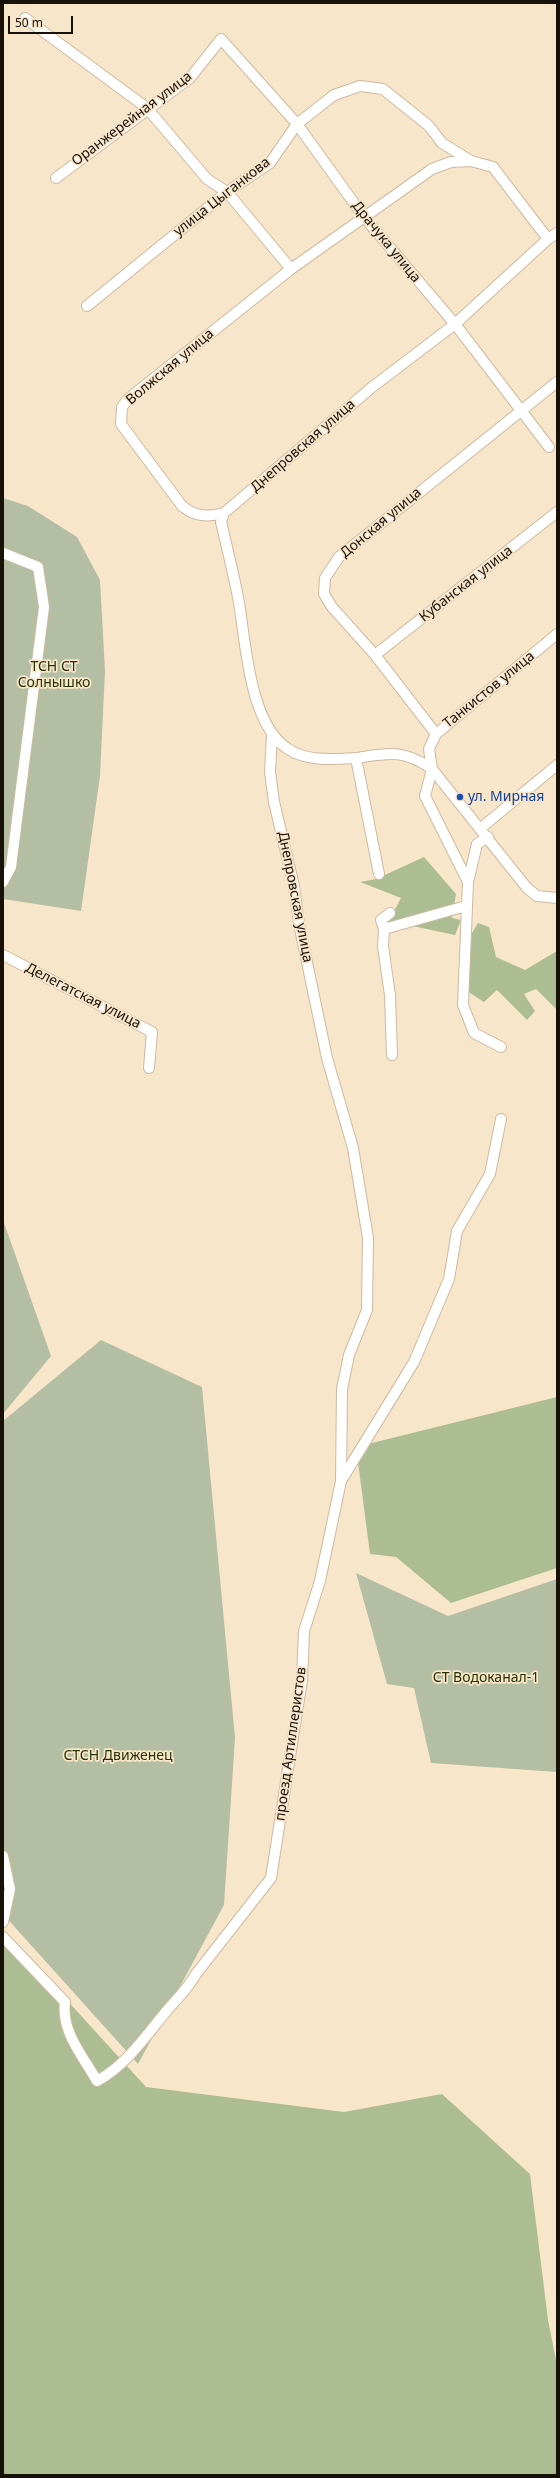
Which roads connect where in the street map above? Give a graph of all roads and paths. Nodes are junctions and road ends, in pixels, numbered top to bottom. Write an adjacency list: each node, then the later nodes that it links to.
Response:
1 (25, 18): 3 (street)
2 (221, 39): 3 (street, Оранжерейная улица); 4 (street, Драчука улица)
3 (147, 108): 6 (street, Оранжерейная улица); 7 (street)
4 (297, 124): 5 (street, улица Цыганкова); 7 (street, улица Цыганкова); 8 (street, Драчука улица)
5 (471, 161): 8 (street, Волжская улица); 9 (street, Волжская улица)
6 (56, 178)
7 (227, 192): 10 (street); 11 (street, улица Цыганкова)
8 (364, 217): 10 (street, Волжская улица); 12 (street, Драчука улица)
9 (553, 236): 12 (street, Днепровская улица)
10 (291, 269): 17 (street, Волжская улица)
11 (87, 306)
12 (455, 324): 14 (street, Драчука улица); 17 (street, Днепровская улица)
13 (557, 382): 14 (street, Донская улица)
14 (521, 409): 15 (street, Драчука улица); 20 (street, Донская улица)
15 (549, 447)
16 (557, 512): 20 (street, Кубанская улица)
17 (224, 513): 22 (street, Днепровская улица)
18 (3, 553): 29 (street)
19 (557, 634): 21 (street, Танкистов улица)
20 (375, 655): 21 (street, Донская улица)
21 (436, 734): 25 (street, Танкистов улица)
22 (272, 735): 23 (street, Днепровская улица); 38 (street, Днепровская улица)
23 (356, 758): 25 (street); 28 (street)
24 (557, 765): 26 (street)
25 (432, 769): 26 (street); 30 (street)
26 (481, 828): 27 (street)
27 (488, 837): 30 (street); 31 (street)
28 (379, 874)
29 (3, 882)
30 (468, 882): 32 (street)
31 (557, 898)
32 (466, 906): 34 (street); 36 (street)
33 (390, 914): 34 (street)
34 (384, 930): 37 (street)
35 (3, 956): 39 (street, Делегатская улица)
36 (500, 1047)
37 (392, 1054)
38 (327, 1058): 41 (street, проезд Артиллеристов)
39 (149, 1068)
40 (501, 1119): 41 (street)
41 (341, 1481): 44 (street, проезд Артиллеристов)
42 (3, 1856): 43 (street)
43 (3, 1922)
44 (3, 1937)

